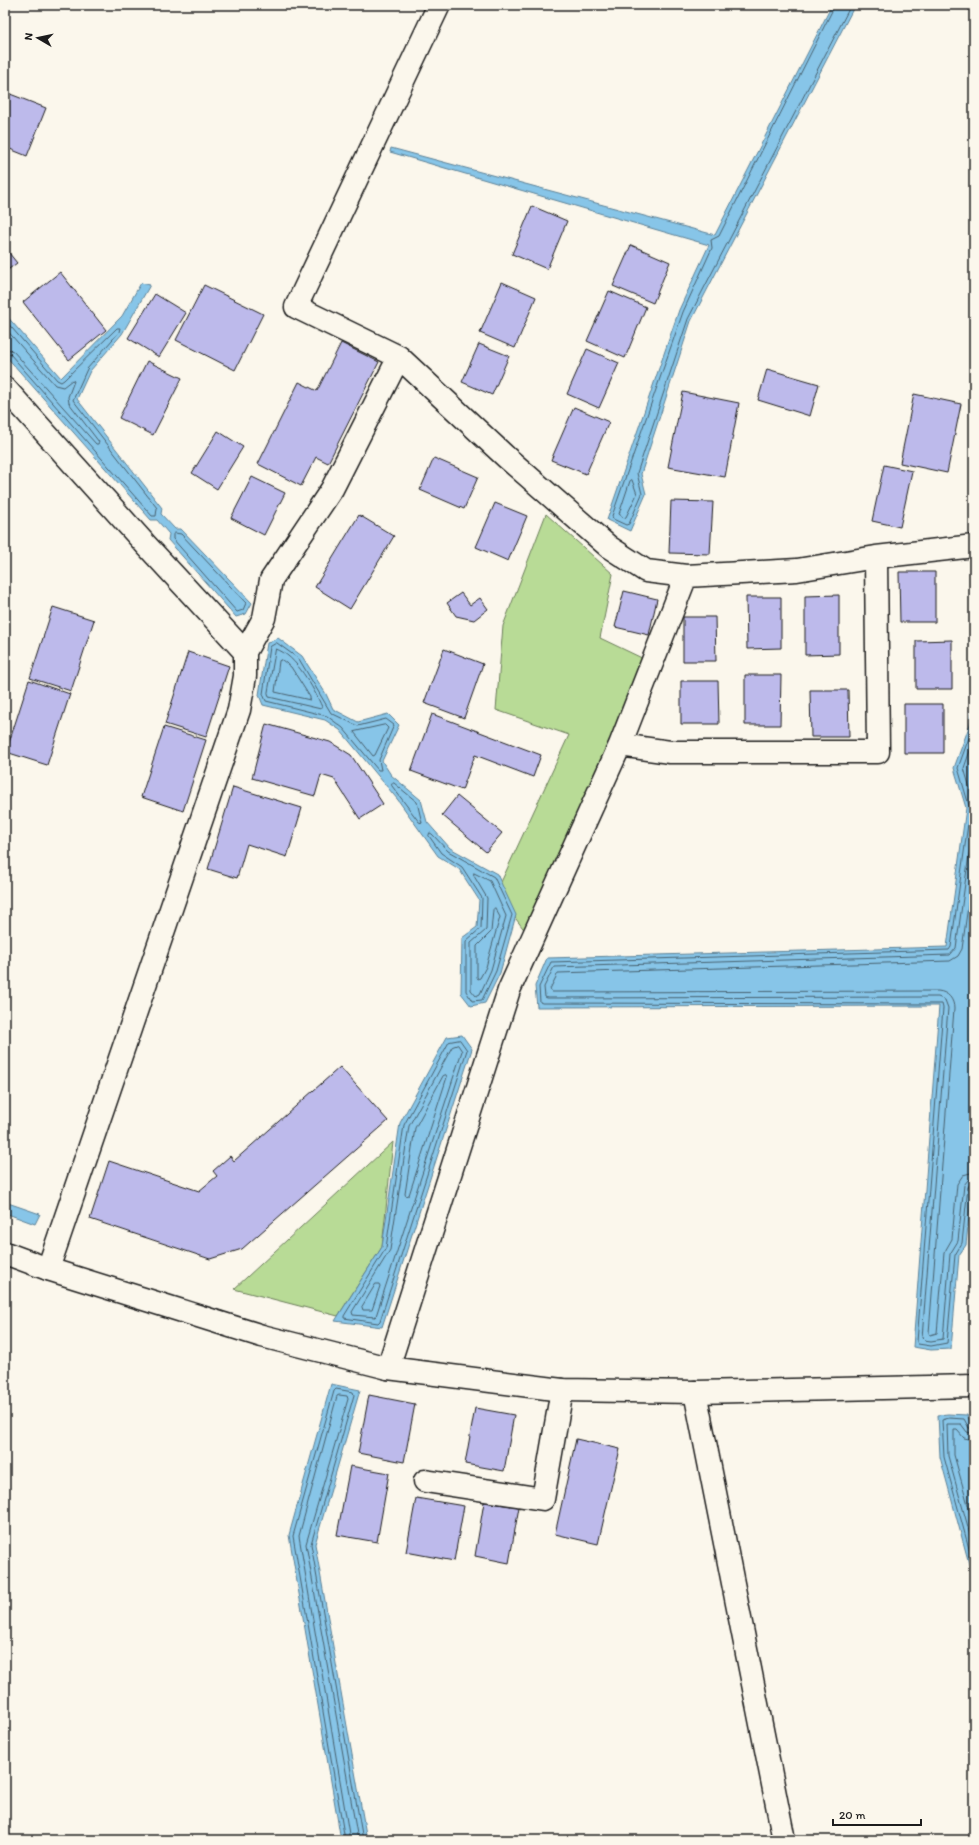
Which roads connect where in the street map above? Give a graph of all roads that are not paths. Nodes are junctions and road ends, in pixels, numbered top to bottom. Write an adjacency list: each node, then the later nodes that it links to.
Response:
1 (439, 5): 2 (street)
2 (399, 357): 6 (street); 7 (street)
3 (5, 388): 7 (street)
4 (974, 546): 5 (street)
5 (876, 557): 6 (street); 8 (street)
6 (686, 576): 8 (street)
7 (245, 652): 10 (street)
8 (620, 745): 11 (street)
9 (5, 1253): 10 (street)
10 (48, 1269): 11 (street)
11 (388, 1368): 13 (street)
12 (974, 1386): 14 (street)
13 (562, 1390): 14 (street); 15 (street)
14 (694, 1392): 16 (street)
15 (425, 1481)
16 (784, 1840)

